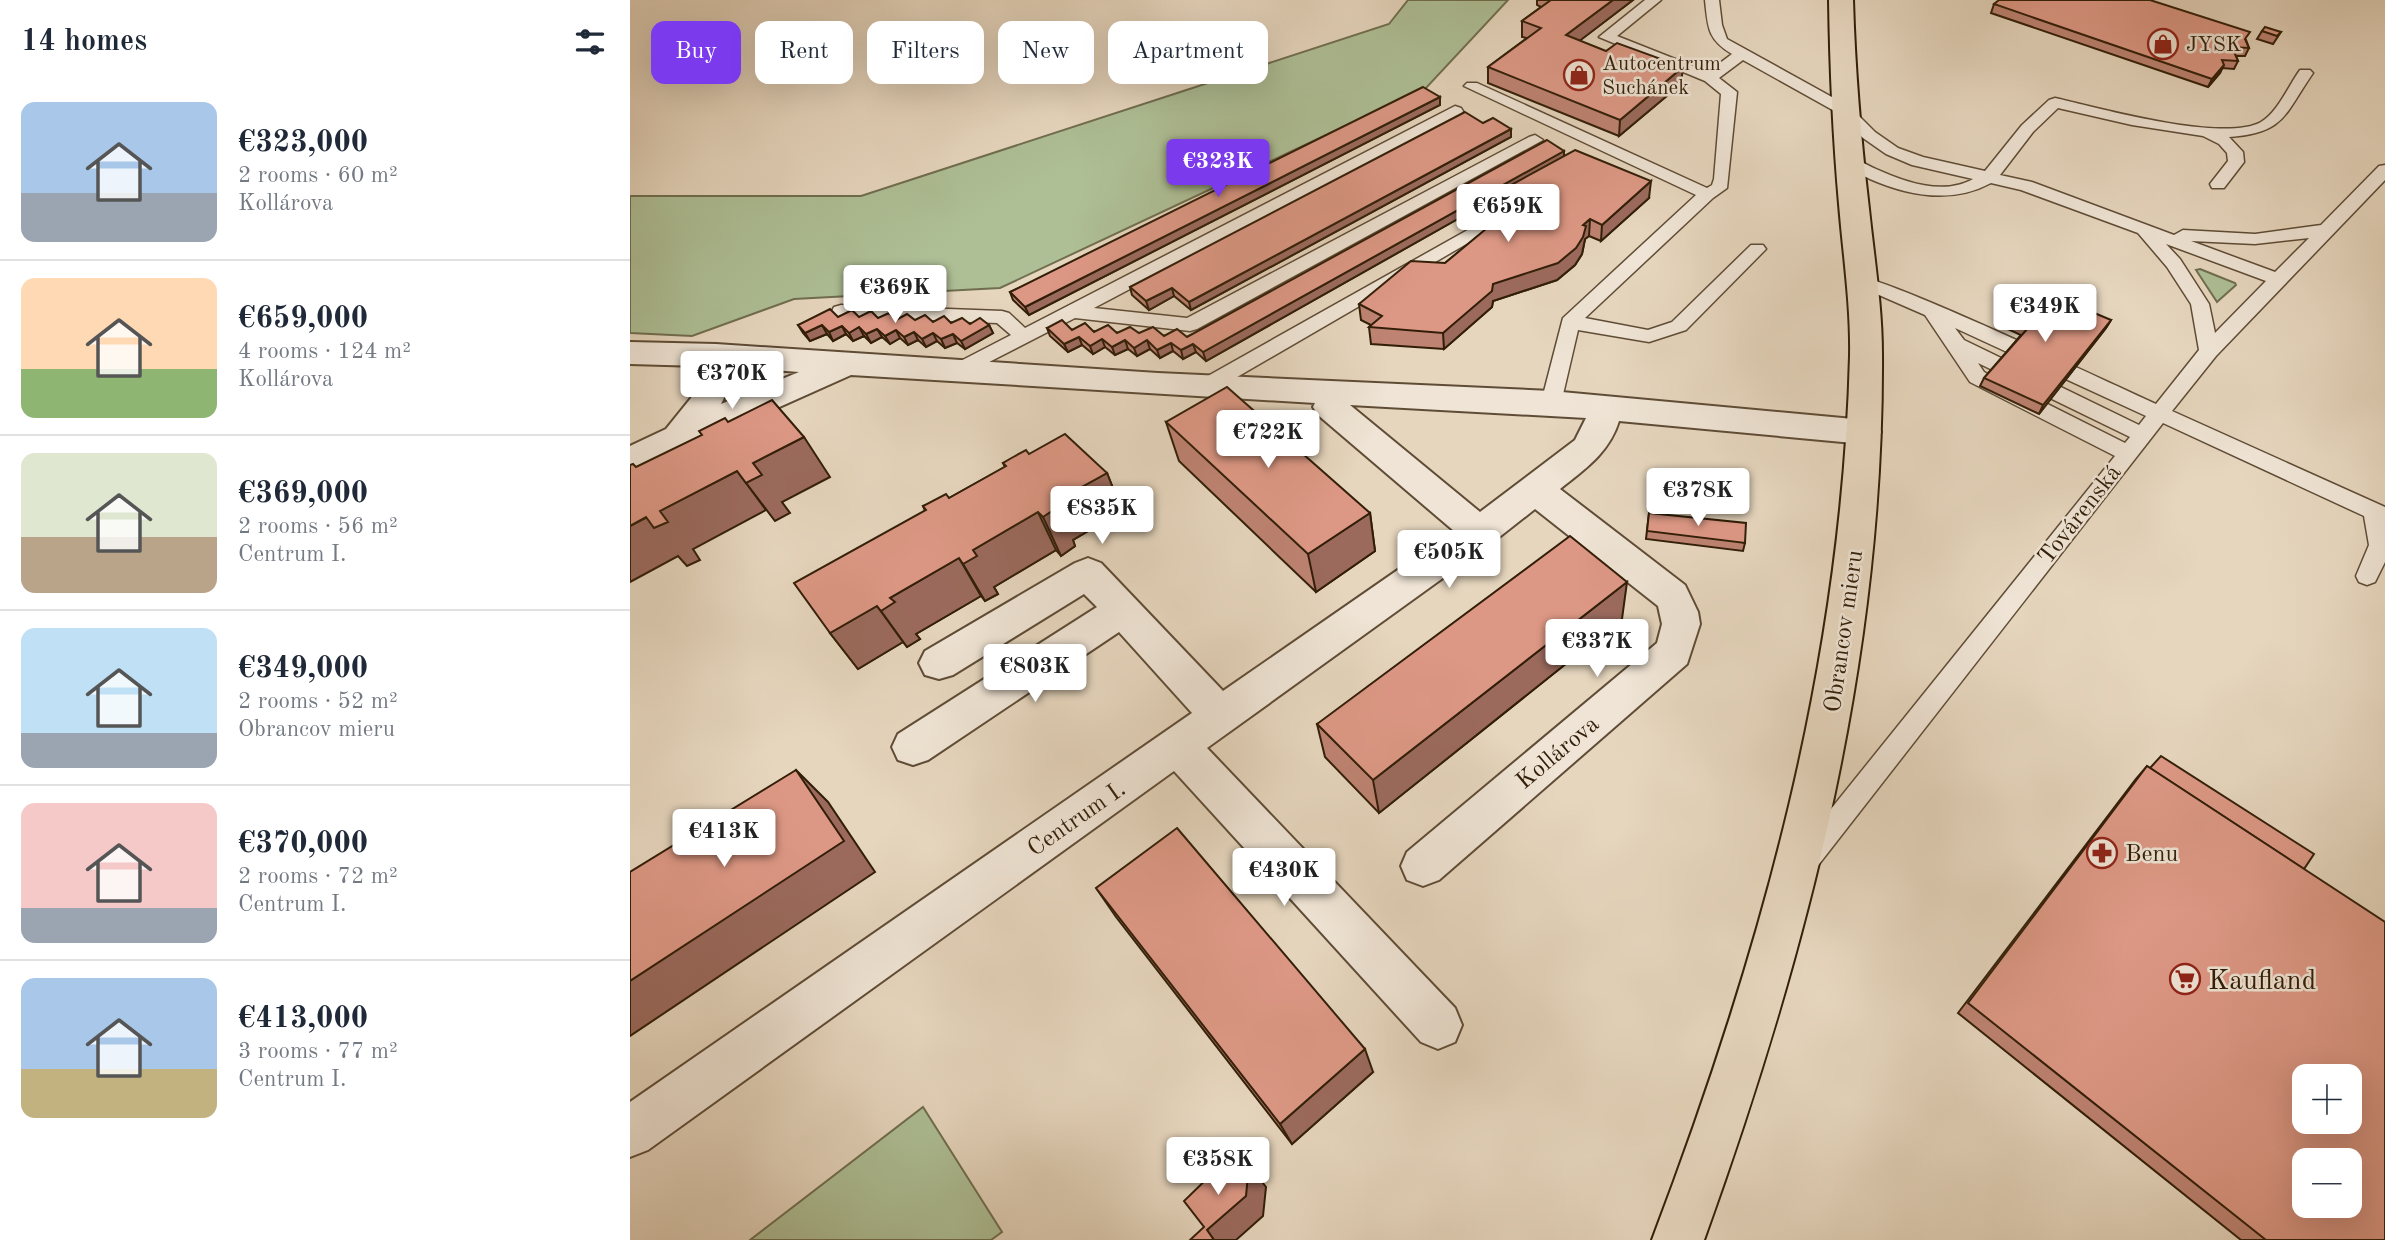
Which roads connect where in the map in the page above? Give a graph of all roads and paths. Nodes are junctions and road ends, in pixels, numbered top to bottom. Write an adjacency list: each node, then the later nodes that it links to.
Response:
1 (1654, 0): 6 (lane)
2 (1712, 0): 4 (lane)
3 (1841, 0): 8 (main road, Obrancov mieru)
4 (1744, 52): 6 (lane); 8 (lane)
5 (2305, 73): 10 (lane)
6 (1710, 78): 19 (lane)
7 (1472, 86): 19 (lane)
8 (1844, 110): 13 (main road, Obrancov mieru); 15 (lane)
9 (1455, 111): 28 (lane)
10 (2269, 124): 11 (lane); 14 (lane)
11 (2208, 132): 14 (lane); 17 (lane)
12 (1535, 140): 28 (lane)
13 (1850, 163): 15 (lane); 17 (lane); 25 (main road, Obrancov mieru)
14 (2235, 163): 18 (lane)
15 (1953, 170): 17 (lane)
16 (2385, 170): 22 (lane, Továrenská)
17 (1988, 178): 21 (lane)
18 (2218, 184)
19 (1707, 194): 29 (lane)
20 (1505, 214): 36 (lane)
21 (2142, 229): 22 (lane); 24 (lane); 31 (lane)
22 (2326, 230): 24 (lane, Továrenská)
23 (1757, 249): 29 (lane)
24 (2277, 279): 31 (lane, Továrenská)
25 (1861, 281): 26 (lane); 41 (main road, Obrancov mieru)
26 (1931, 310): 40 (lane); 43 (lane)
27 (841, 311): 30 (lane)
28 (1070, 311): 30 (lane)
29 (1570, 322): 37 (lane)
30 (1023, 336): 35 (lane)
31 (2209, 351): 40 (lane, Továrenská)
32 (630, 353): 33 (street)
33 (716, 355): 34 (street); 42 (street)
34 (846, 365): 35 (street); 42 (street)
35 (958, 371): 36 (street)
36 (1206, 386): 37 (street)
37 (1551, 403): 39 (street)
38 (1330, 407): 47 (street)
39 (1606, 408): 41 (street); 45 (street, Centrum I.)
40 (2158, 413): 43 (lane, Továrenská); 46 (lane)
41 (1864, 432): 55 (main road, Obrancov mieru)
42 (676, 439): 44 (street)
43 (2134, 443): 55 (lane, Továrenská)
44 (630, 461)
45 (1536, 490): 47 (street, Centrum I.); 54 (street, Kollárova)
46 (2379, 514): 48 (lane)
47 (1480, 532): 51 (street, Centrum I.)
48 (2367, 576)
49 (1123, 610): 50 (street); 51 (street); 53 (street)
50 (939, 663)
51 (1220, 715): 52 (street, Centrum I.)
52 (1178, 746): 56 (street); 57 (street, Centrum I.)
53 (913, 747)
54 (1423, 866)
55 (1794, 875): 58 (main road, Obrancov mieru)
56 (1438, 1025)
57 (630, 1132)
58 (1678, 1240)

